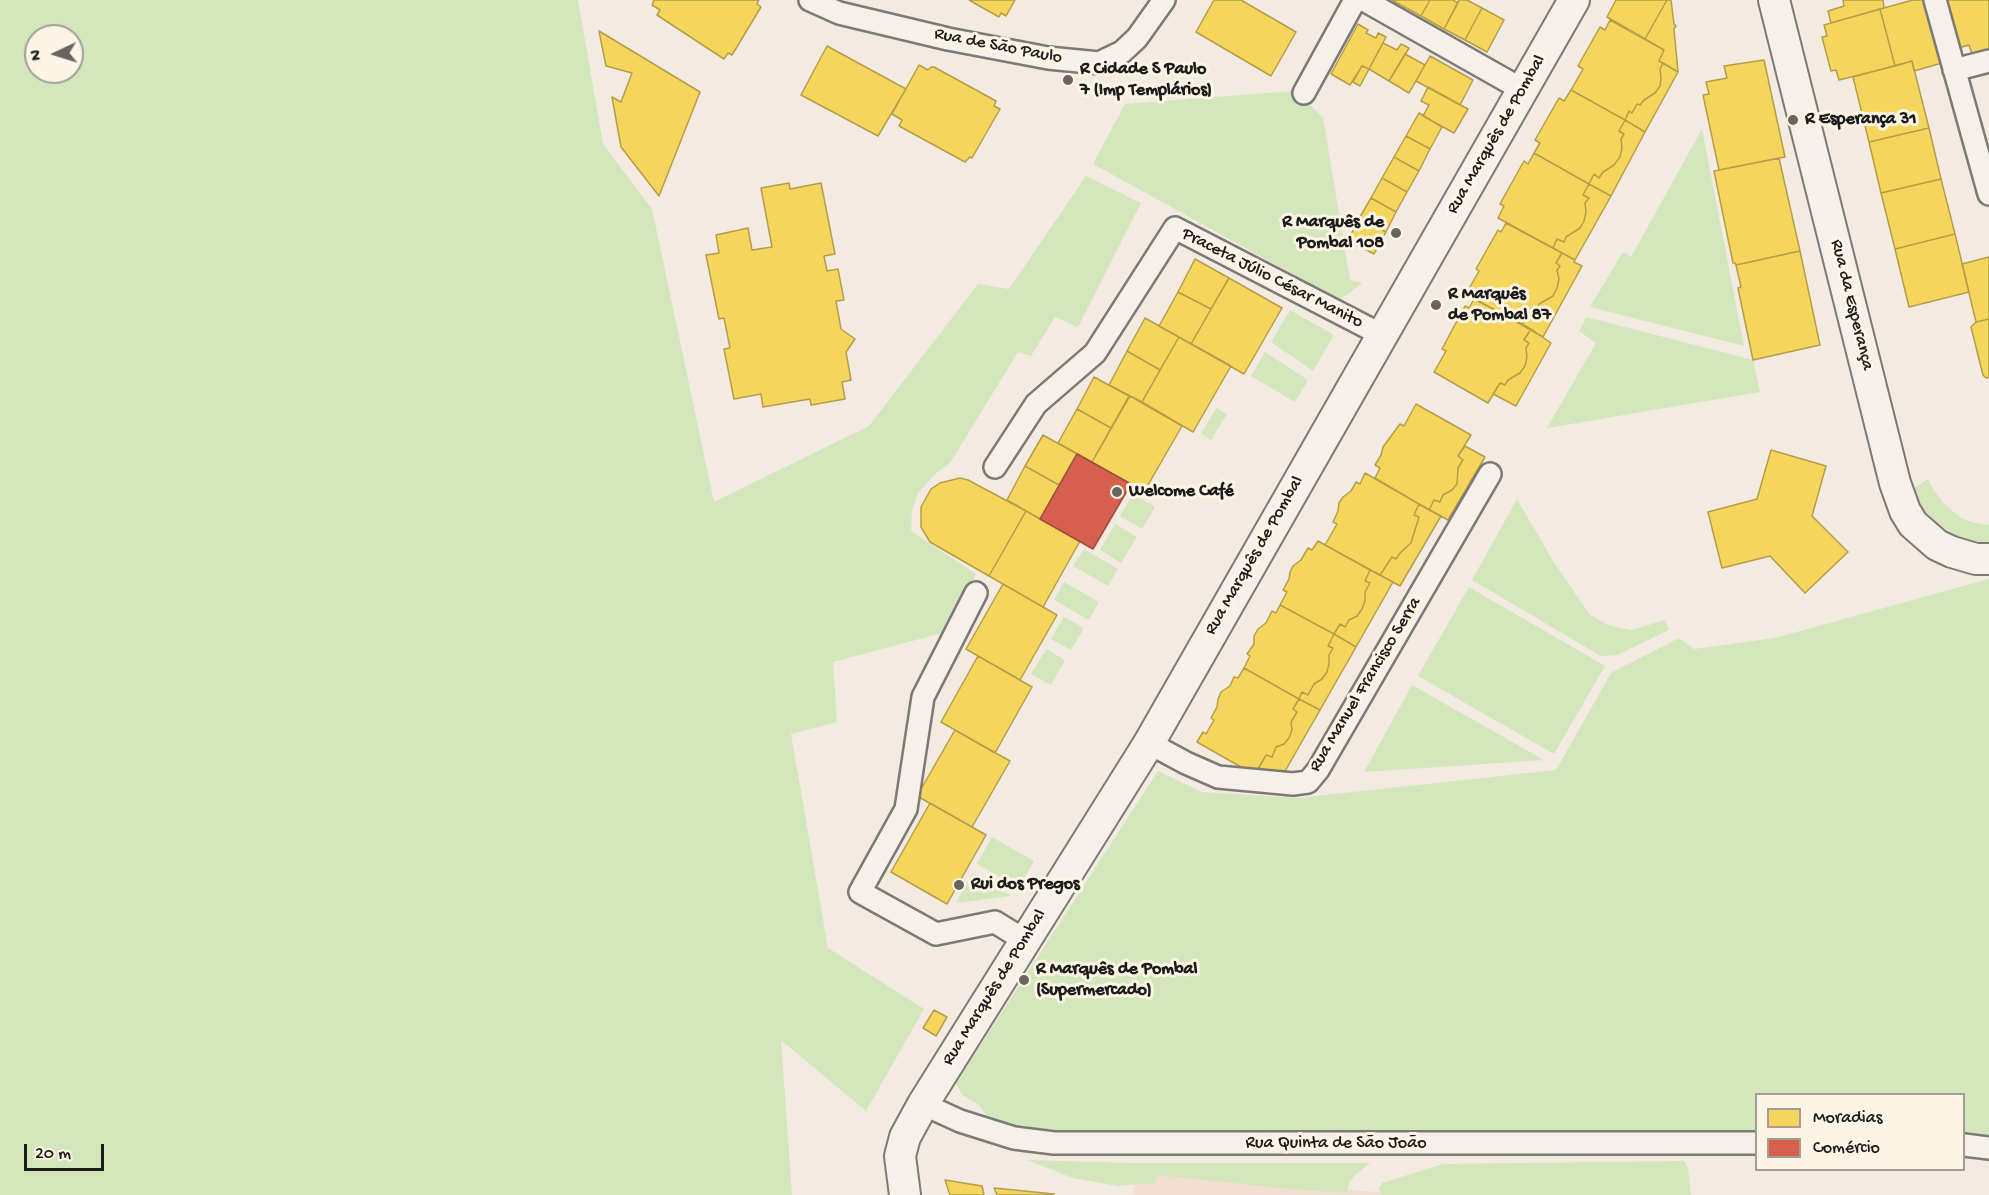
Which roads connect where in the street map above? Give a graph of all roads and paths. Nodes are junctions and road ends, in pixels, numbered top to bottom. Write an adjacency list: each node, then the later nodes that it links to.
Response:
1 (810, 0): 2 (street, Rua de São Paulo)
2 (1164, 0)
3 (1355, 0): 11 (street)
4 (1364, 0): 10 (street)
5 (1575, 0): 10 (street, Rua Marquês de Pombal)
6 (1774, 0): 16 (street, Rua da Esperança)
7 (1935, 0): 9 (street)
8 (1989, 60): 9 (street)
9 (1954, 70): 12 (street)
10 (1523, 90): 13 (street, Rua Marquês de Pombal)
11 (1304, 93)
12 (1989, 194)
13 (1382, 335): 14 (street, Praceta Júlio César Manito); 18 (street, Rua Marquês de Pombal)
14 (995, 467)
15 (1490, 474): 18 (street, Rua Manuel Francisco Serra)
16 (1989, 559)
17 (976, 593): 19 (street)
18 (1149, 743): 19 (street, Rua Marquês de Pombal)
19 (1024, 939): 20 (street, Rua Marquês de Pombal)
20 (923, 1104): 21 (street, Rua Quinta de São João); 24 (street, Rua Marquês de Pombal)
21 (1755, 1143)
22 (1965, 1145): 23 (street)
23 (1989, 1148)
24 (905, 1195)

